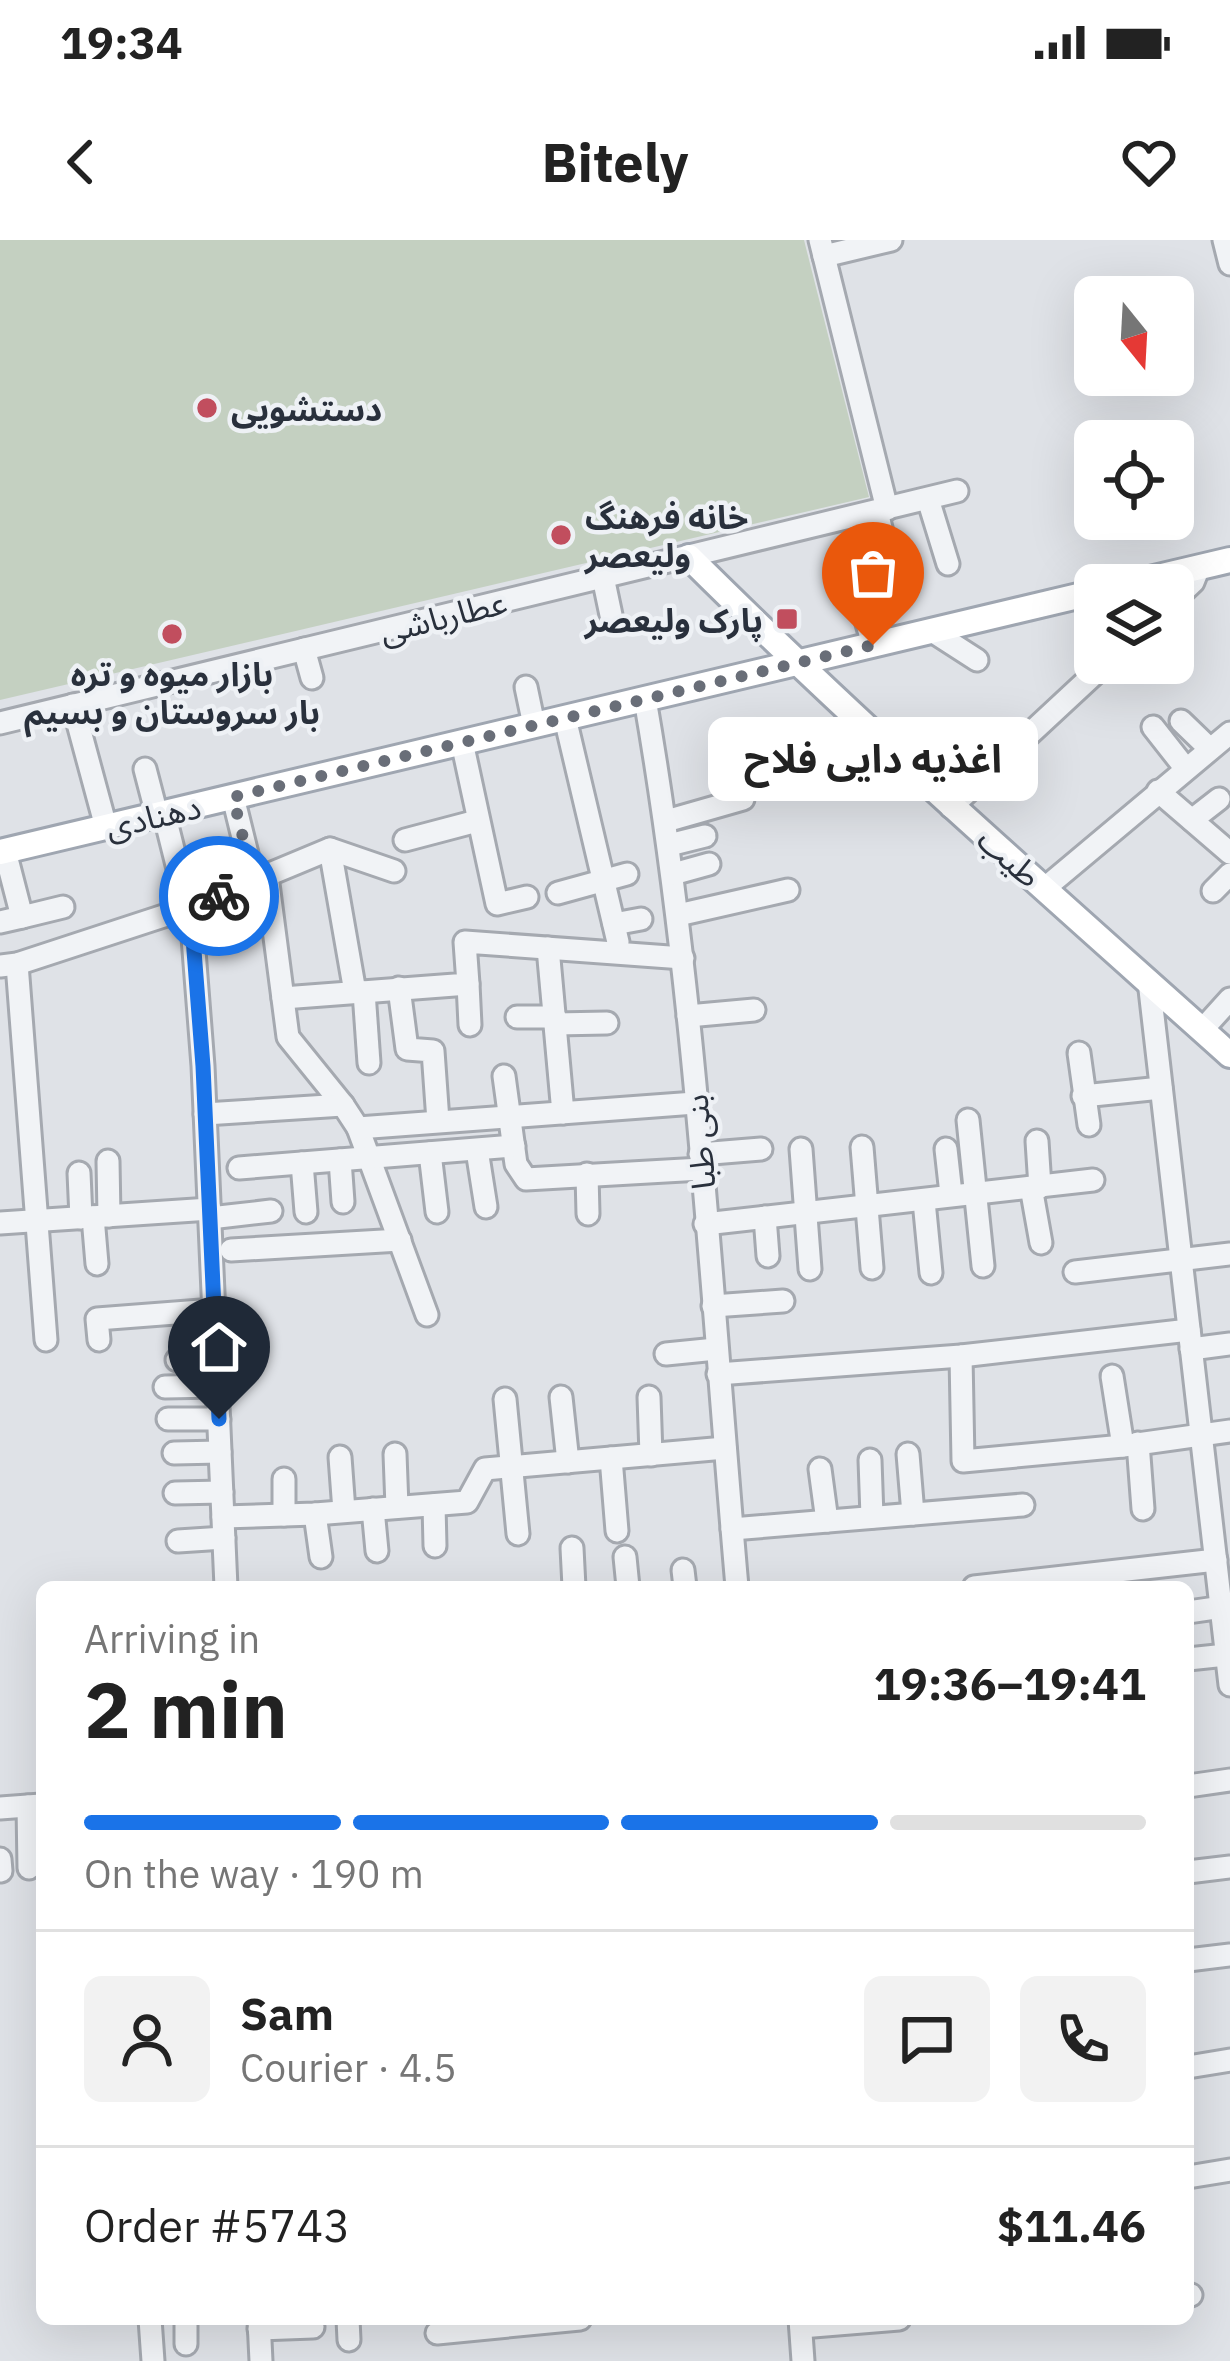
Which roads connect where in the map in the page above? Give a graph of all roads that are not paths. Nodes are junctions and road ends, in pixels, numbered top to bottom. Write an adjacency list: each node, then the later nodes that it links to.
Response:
1 (891, 240): 3 (street)
2 (1224, 240): 4 (street)
3 (822, 248): 7 (street)
4 (1230, 264)
5 (958, 491): 6 (street, عطارباشی)
6 (928, 499): 7 (street, عطارباشی); 11 (street)
7 (882, 510): 8 (street); 9 (street, عطارباشی)
8 (883, 536)
9 (689, 557): 14 (street, عطارباشی); 23 (main road, طیب)
10 (1230, 560): 12 (main road)
11 (948, 564)
12 (1198, 567): 13 (main road); 15 (street)
13 (1194, 568)
14 (603, 578): 18 (street); 21 (street, عطارباشی)
15 (1194, 579)
16 (860, 595): 20 (street)
17 (1074, 597): 19 (main road, دهنادی)
18 (611, 615)
19 (932, 631): 20 (main road, دهنادی); 22 (street)
20 (873, 645): 23 (main road, دهنادی)
21 (304, 650): 24 (street); 28 (street, عطارباشی)
22 (977, 660)
23 (796, 663): 27 (main road, دهنادی); 43 (main road, طیب)
24 (313, 678)
25 (1084, 684): 43 (street)
26 (526, 687): 32 (street)
27 (645, 699): 29 (main road, دهنادی); 45 (street, بنی طبا)
28 (73, 705): 31 (street, عطارباشی); 48 (street)
29 (565, 718): 32 (main road, دهنادی); 61 (street)
30 (1181, 721): 36 (street)
31 (0, 723)
32 (534, 725): 35 (main road, دهنادی)
33 (1153, 727): 38 (street)
34 (1230, 734): 36 (street)
35 (461, 742): 41 (main road, دهنادی); 47 (street)
36 (1210, 749): 38 (street)
37 (145, 769): 44 (street)
38 (1186, 769): 40 (street)
39 (738, 776): 45 (street)
40 (1158, 791): 46 (street); 62 (street)
41 (233, 797): 44 (main road, دهنادی); 60 (street)
42 (1219, 799): 46 (street)
43 (952, 807): 62 (main road, طیب)
44 (161, 814): 48 (main road, دهنادی); 68 (street)
45 (666, 820): 51 (street, بنی طبا)
46 (1192, 820): 54 (street)
47 (477, 821): 50 (street); 66 (street)
48 (106, 827): 53 (main road, دهنادی)
49 (705, 836): 51 (street)
50 (404, 839)
51 (669, 844): 58 (street, بنی طبا)
52 (330, 849): 56 (street); 60 (street); 78 (street)
53 (3, 851): 71 (street)
54 (1230, 853)
55 (709, 864): 58 (street)
56 (394, 871)
57 (627, 874): 61 (street)
58 (673, 874): 69 (street, بنی طبا)
59 (1230, 874): 64 (street)
60 (261, 879): 68 (street); 79 (street)
61 (603, 880): 65 (street); 70 (street)
62 (1045, 888): 75 (main road, طیب)
63 (788, 890): 69 (street)
64 (1213, 891)
65 (558, 893)
66 (526, 897)
67 (63, 907): 71 (street)
68 (188, 908): 74 (street); 97 (street)
69 (678, 915): 73 (street, بنی طبا)
70 (641, 919)
71 (11, 920)
72 (548, 948): 73 (street); 76 (street); 84 (street)
73 (682, 958): 82 (street, بنی طبا)
74 (8, 965): 135 (street)
75 (1148, 981): 87 (main road, طیب); 92 (street)
76 (468, 984): 77 (street); 86 (street)
77 (399, 988): 78 (street); 100 (street)
78 (360, 992): 79 (street); 90 (street)
79 (283, 998): 95 (street)
80 (1230, 999): 87 (street)
81 (754, 1010): 82 (street)
82 (688, 1016): 94 (street, بنی طبا)
83 (517, 1017): 84 (street)
84 (555, 1020): 85 (street); 96 (street)
85 (607, 1023)
86 (470, 1025)
87 (1202, 1030): 89 (main road, طیب)
88 (1079, 1053): 93 (street)
89 (1230, 1055)
90 (369, 1063)
91 (504, 1076): 98 (street)
92 (1161, 1088): 93 (street); 143 (street)
93 (1083, 1096): 101 (street)
94 (695, 1103): 96 (street); 114 (street, بنی طبا)
95 (344, 1105): 97 (street); 102 (street)
96 (563, 1113): 98 (street)
97 (206, 1114): 130 (street)
98 (511, 1117): 100 (street); 104 (street)
99 (968, 1120): 121 (street)
100 (438, 1121): 102 (street)
101 (1089, 1125)
102 (358, 1128): 111 (street)
103 (1036, 1141): 120 (street)
104 (514, 1146): 109 (street); 118 (street)
105 (862, 1148): 126 (street)
106 (761, 1149): 114 (street)
107 (801, 1149): 132 (street)
108 (946, 1149): 122 (street)
109 (477, 1150): 110 (street); 125 (street)
110 (430, 1153): 111 (street); 129 (street)
111 (370, 1158): 112 (street); 138 (street)
112 (340, 1160): 115 (street); 124 (street)
113 (108, 1161): 133 (street)
114 (700, 1161): 118 (street); 137 (street, بنی طبا)
115 (302, 1163): 116 (street); 128 (street)
116 (239, 1168)
117 (79, 1173): 133 (street)
118 (587, 1174): 131 (street)
119 (1093, 1180): 120 (street)
120 (1036, 1187): 121 (street); 139 (street)
121 (976, 1193): 122 (street); 145 (street)
122 (952, 1194): 123 (street)
123 (924, 1201): 126 (street); 149 (street)
124 (343, 1202)
125 (486, 1207)
126 (866, 1208): 132 (street); 146 (street)
127 (271, 1211): 130 (street)
128 (306, 1212)
129 (437, 1212)
130 (210, 1213): 133 (street); 152 (street)
131 (588, 1214)
132 (807, 1214): 134 (street); 147 (street)
133 (94, 1217): 135 (street); 144 (street)
134 (765, 1217): 137 (street); 142 (street)
135 (37, 1221): 136 (street); 154 (street)
136 (0, 1223)
137 (706, 1224): 151 (street, بنی طبا)
138 (400, 1240): 140 (street); 153 (street)
139 (1041, 1243)
140 (231, 1250)
141 (1230, 1254): 143 (street)
142 (768, 1256)
143 (1181, 1259): 148 (street); 156 (street)
144 (97, 1264)
145 (983, 1266)
146 (872, 1268)
147 (810, 1269)
148 (1075, 1273)
149 (931, 1274)
150 (784, 1301): 151 (street)
151 (712, 1306): 158 (street, بنی طبا)
152 (214, 1310): 155 (street); 161 (street)
153 (427, 1315)
154 (46, 1340)
155 (99, 1340)
156 (1190, 1340): 157 (street); 160 (street); 173 (street)
157 (1230, 1344)
158 (716, 1349): 159 (street); 163 (street, بنی طبا)
159 (665, 1354)
160 (961, 1356): 163 (street); 174 (street)
161 (216, 1358): 162 (street); 165 (street)
162 (177, 1360)
163 (718, 1374): 175 (street, بنی طبا)
164 (1112, 1376): 174 (street)
165 (218, 1386): 166 (street); 171 (street)
166 (165, 1387)
167 (561, 1397): 184 (street)
168 (649, 1397): 180 (street)
169 (505, 1399): 185 (street)
170 (168, 1419): 171 (street)
171 (219, 1419): 176 (street)
172 (1230, 1431): 173 (street)
173 (1201, 1435): 174 (street); 211 (street)
174 (1130, 1444): 194 (street)
175 (725, 1448): 180 (street); 202 (street, بنی طبا)
176 (220, 1452): 177 (street); 188 (street)
177 (174, 1453)
178 (394, 1454): 192 (street)
179 (908, 1454): 197 (street)
180 (650, 1455): 182 (street)
181 (340, 1457): 195 (street)
182 (611, 1458): 184 (street); 203 (street)
183 (870, 1460): 199 (street)
184 (568, 1462): 185 (street)
185 (512, 1466): 190 (street); 204 (street)
186 (820, 1468): 200 (street)
187 (284, 1479): 198 (street)
188 (222, 1492): 189 (street); 201 (street)
189 (175, 1493)
190 (434, 1505): 192 (street); 206 (street)
191 (1023, 1505): 197 (street)
192 (397, 1507): 193 (street)
193 (373, 1509): 195 (street); 208 (street)
194 (1143, 1509)
195 (344, 1511): 196 (street)
196 (315, 1514): 198 (street); 209 (street)
197 (913, 1514): 199 (street)
198 (284, 1515): 201 (street)
199 (872, 1517): 200 (street)
200 (827, 1521): 202 (street)
201 (224, 1528): 205 (street); 212 (street)
202 (732, 1529): 215 (street, بنی طبا)
203 (617, 1532)
204 (518, 1534)
205 (178, 1541)
206 (435, 1546)
207 (572, 1548): 213 (street)
208 (377, 1552)
209 (321, 1557)
210 (625, 1557): 214 (street)
211 (1216, 1560): 216 (street); 217 (street)
212 (226, 1581)
213 (574, 1581)
214 (627, 1581)
215 (736, 1581)
216 (1028, 1581)
217 (1226, 1607): 218 (street); 219 (street)
218 (1194, 1611)
219 (1226, 1655): 220 (street); 221 (street)
220 (1194, 1658)
221 (1230, 1685)
222 (1230, 1780): 223 (street)
223 (1194, 1785)
224 (35, 1806): 225 (street); 228 (street)
225 (0, 1808)
226 (0, 1858): 229 (street)
227 (1230, 1867): 230 (street)
228 (29, 1868)
229 (1, 1871)
230 (1194, 1871)
231 (1230, 1955): 232 (street)
232 (1194, 1959)
233 (1230, 2060): 234 (street)
234 (1194, 2066)
235 (1230, 2170): 236 (street)
236 (1194, 2176)
237 (150, 2325): 246 (street)
238 (186, 2325): 245 (street)
239 (259, 2325): 247 (street)
240 (277, 2325): 243 (street)
241 (519, 2325): 244 (street)
242 (800, 2325): 248 (street)
243 (313, 2327)
244 (437, 2333)
245 (186, 2344)
246 (153, 2361)
247 (261, 2361)
248 (803, 2361)

